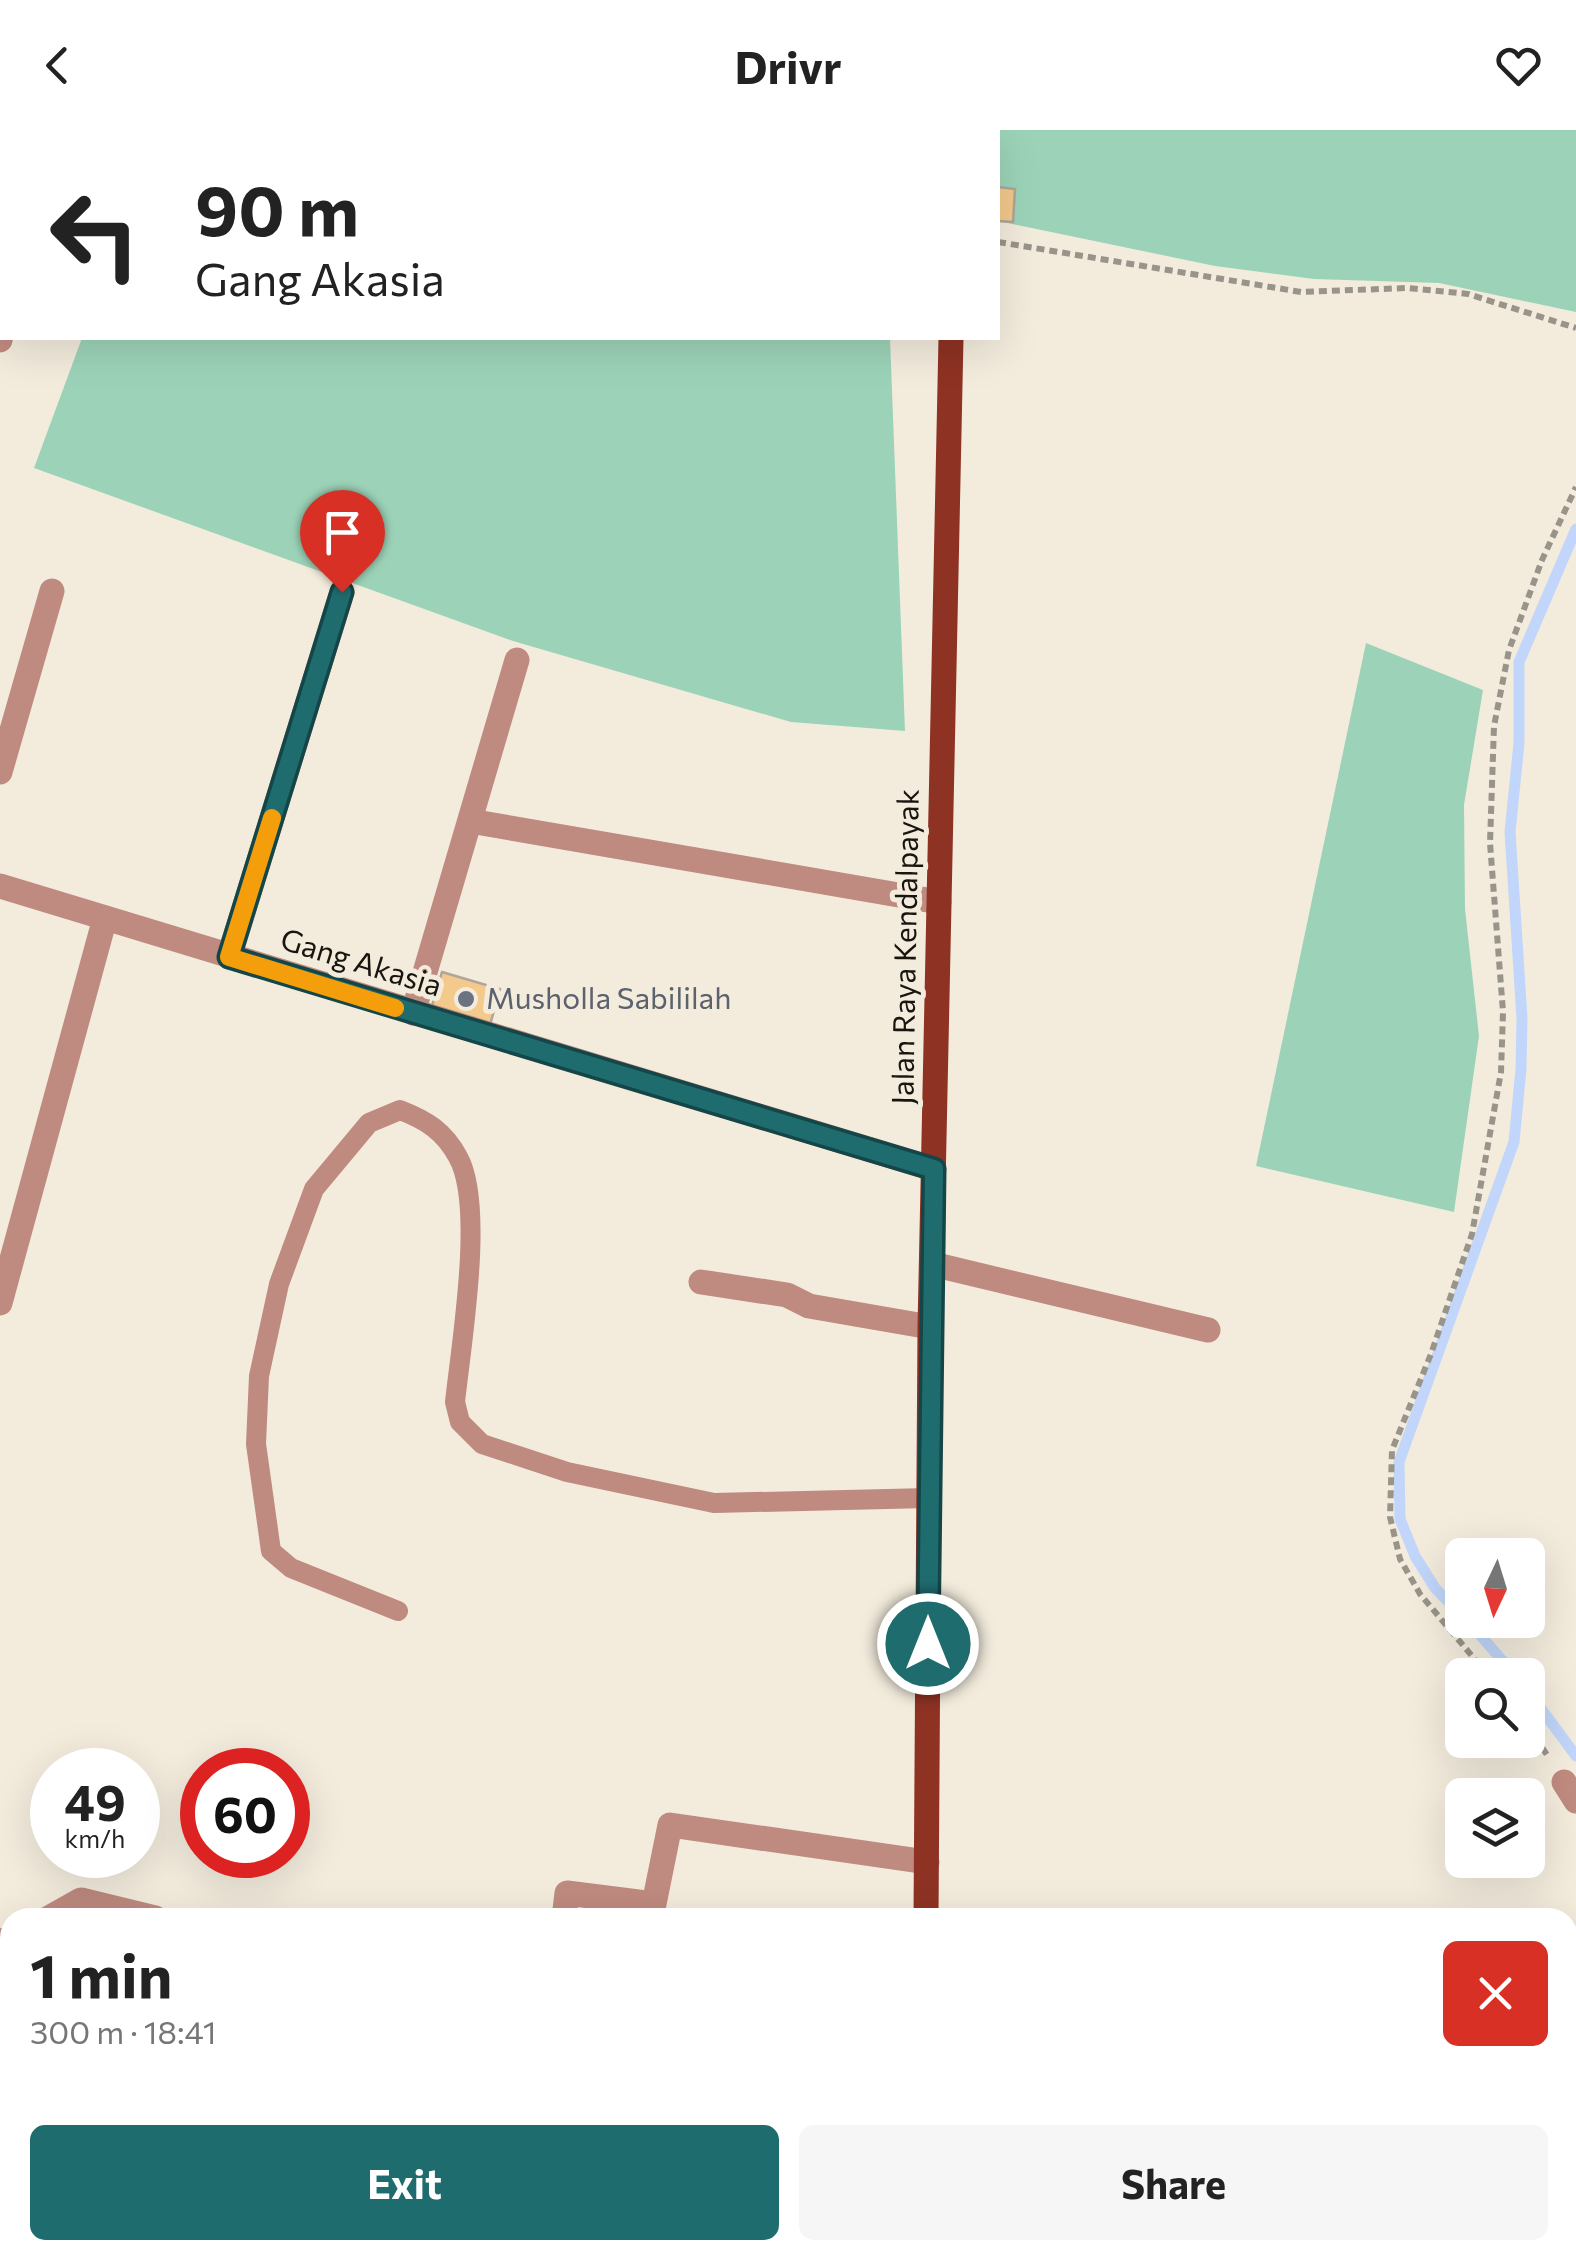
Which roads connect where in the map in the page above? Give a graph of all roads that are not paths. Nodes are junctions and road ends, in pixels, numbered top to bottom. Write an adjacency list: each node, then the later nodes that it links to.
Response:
1 (951, 340): 8 (main road, Jalan Raya Kendalpayak)
2 (52, 592): 5 (street)
3 (342, 592): 10 (street)
4 (517, 660): 6 (street)
5 (0, 772)
6 (470, 821): 8 (street); 11 (street)
7 (0, 886): 9 (street, Gang Akasia)
8 (939, 902): 12 (main road, Jalan Raya Kendalpayak)
9 (105, 918): 10 (street, Gang Akasia); 15 (street)
10 (229, 957): 11 (street, Gang Akasia)
11 (413, 1013): 12 (street, Gang Akasia)
12 (934, 1169): 13 (main road, Jalan Raya Kendalpayak)
13 (932, 1264): 16 (main road, Jalan Raya Kendalpayak); 17 (street)
14 (701, 1282): 16 (street)
15 (0, 1303)
16 (930, 1327): 18 (main road, Jalan Raya Kendalpayak)
17 (1208, 1330)
18 (929, 1498): 19 (lane); 20 (main road, Jalan Raya Kendalpayak)
19 (398, 1612)
20 (927, 1862): 23 (street); 24 (main road, Jalan Raya Kendalpayak)
21 (66, 1908): 22 (street)
22 (113, 1908)
23 (565, 1908)
24 (926, 1908)

